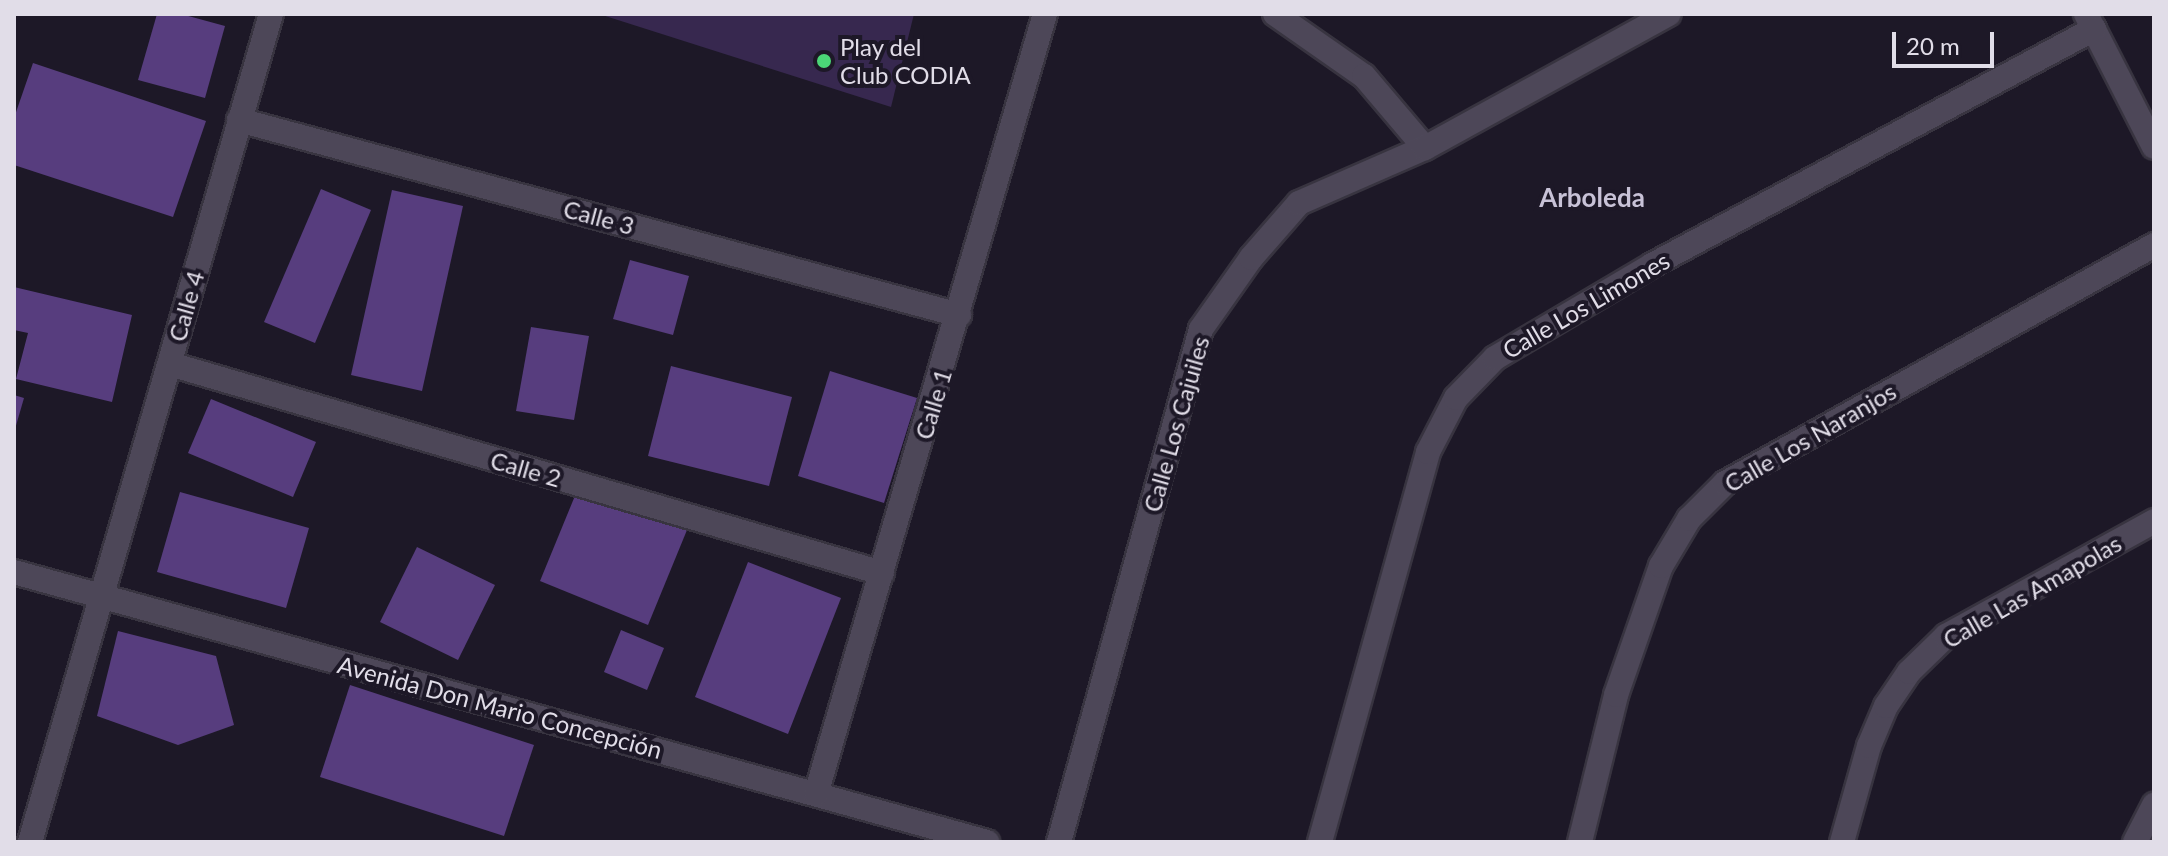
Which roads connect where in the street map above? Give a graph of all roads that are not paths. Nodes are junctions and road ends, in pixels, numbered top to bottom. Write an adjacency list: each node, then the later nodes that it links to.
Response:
1 (271, 14): 6 (street, Calle 4)
2 (1045, 14): 10 (street, Calle 1)
3 (1669, 14): 8 (street, Calle Los Cajuiles)
4 (1288, 17): 8 (street)
5 (2090, 22): 7 (street); 21 (street, Calle Los Limones)
6 (239, 120): 10 (street, Calle 3); 11 (street, Calle 4)
7 (2154, 147)
8 (1425, 148): 20 (street, Calle Los Cajuiles)
9 (2154, 245): 22 (street, Calle Los Naranjos)
10 (959, 315): 14 (street, Calle 1)
11 (170, 364): 14 (street, Calle 2); 15 (street, Calle 4)
12 (2154, 521): 23 (street, Calle Las Amapolas)
13 (14, 572): 15 (street, Avenida Don Mario Concepción)
14 (882, 573): 16 (street, Calle 1)
15 (104, 599): 16 (street, Avenida Don Mario Concepción); 18 (street, Calle 4)
16 (816, 794): 19 (street, Avenida Don Mario Concepción)
17 (2154, 805): 24 (street)
18 (30, 842)
19 (987, 842)
20 (1059, 842)
21 (1320, 842)
22 (1580, 842)
23 (1842, 842)
24 (2135, 842)

